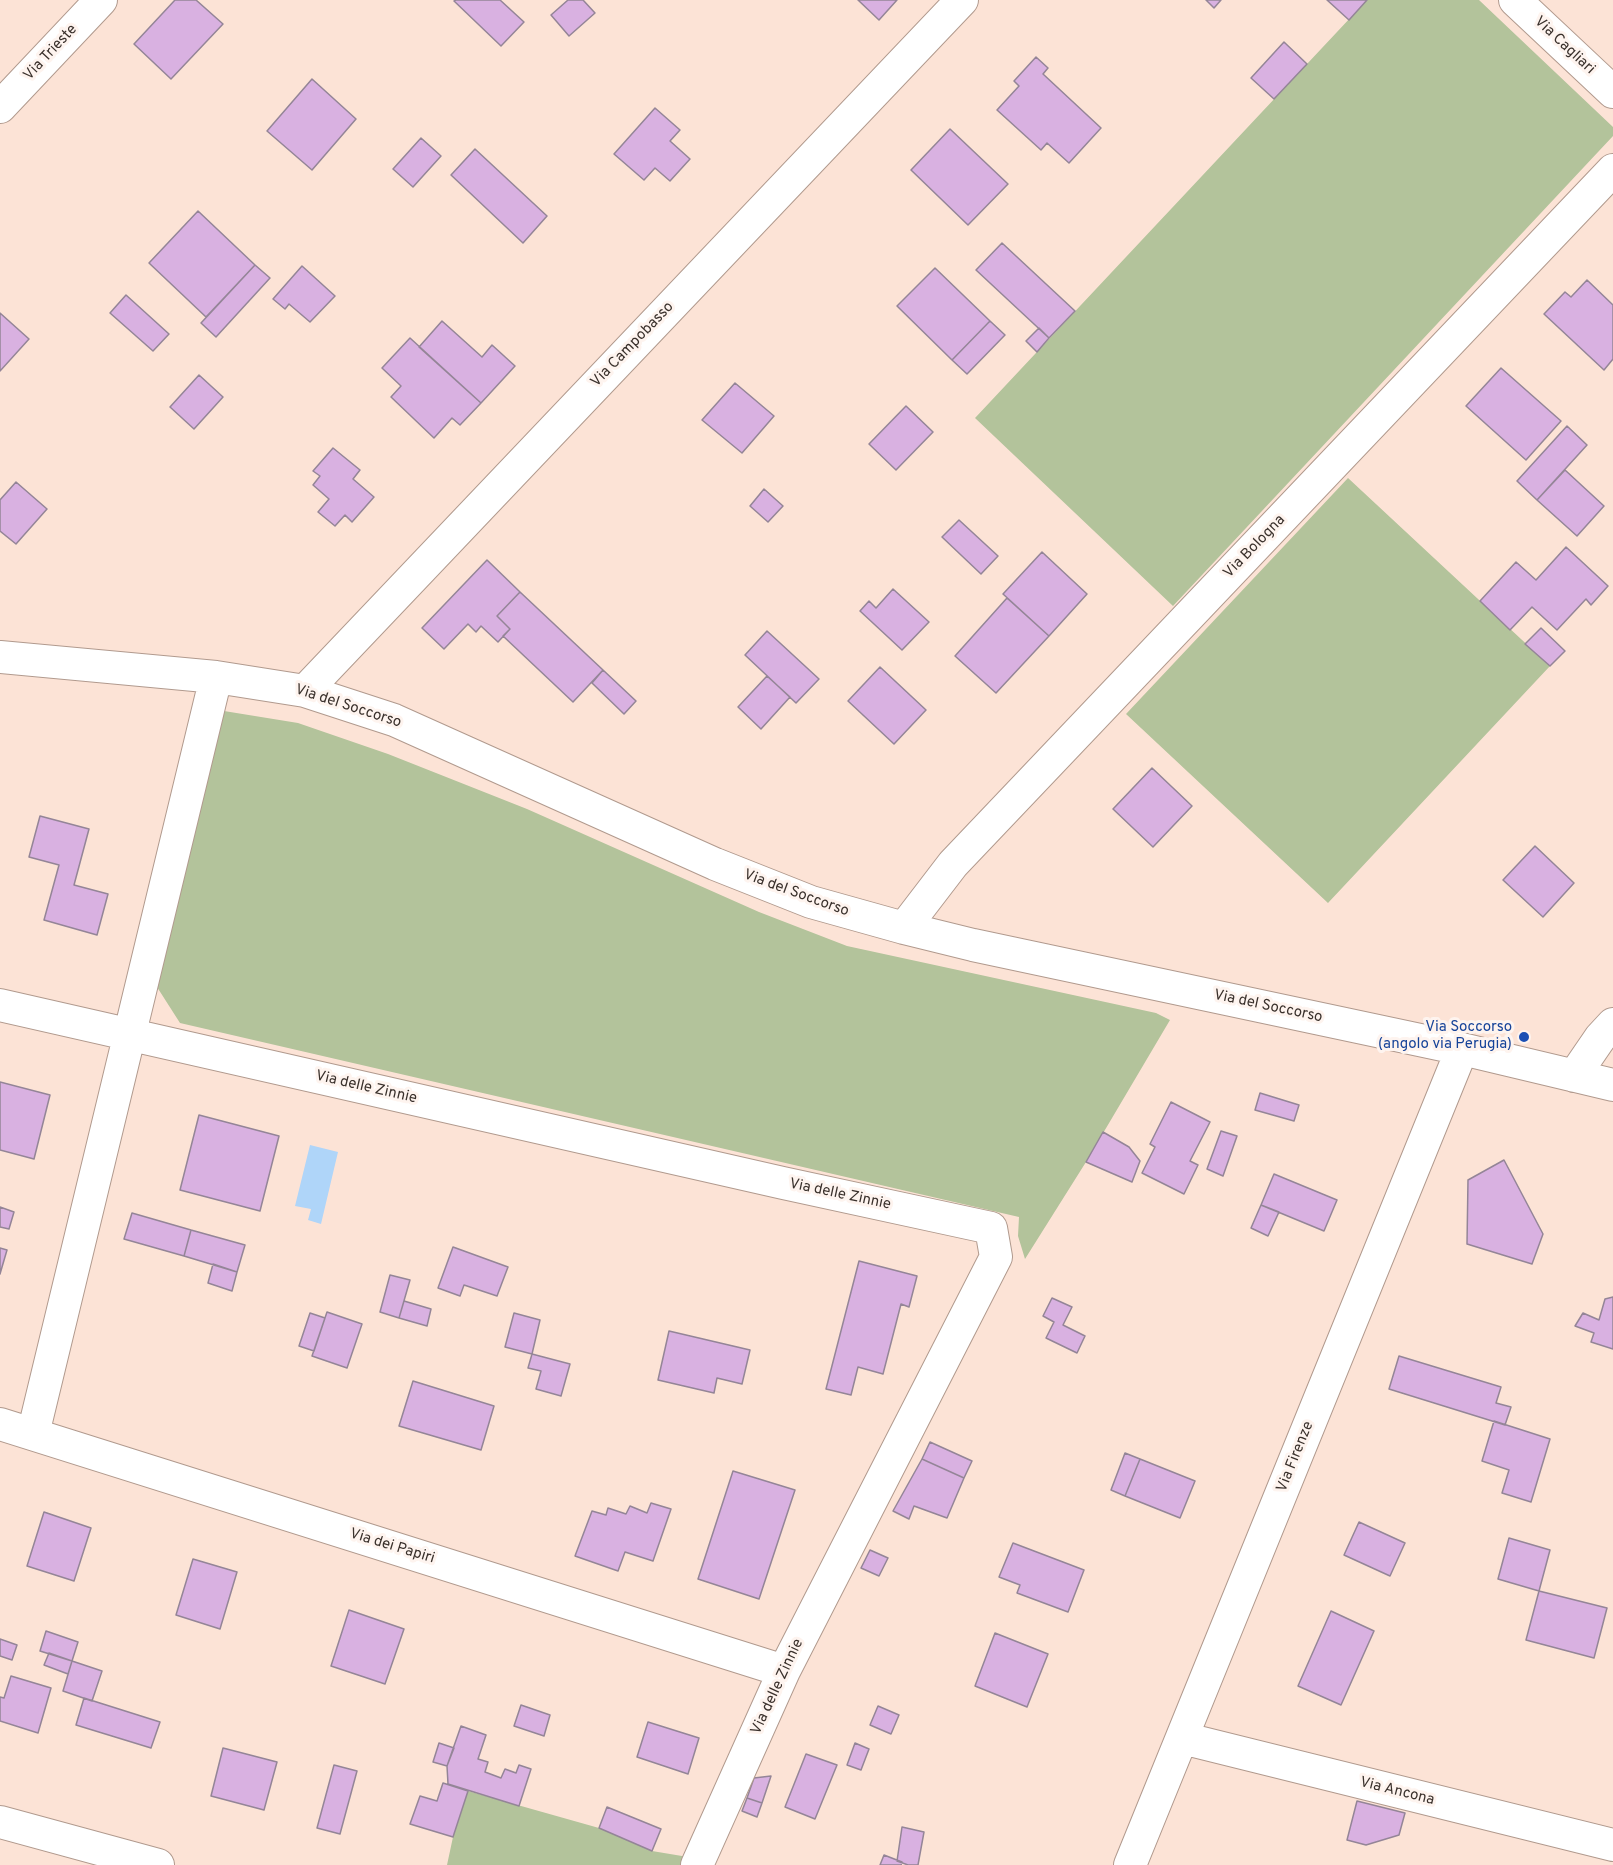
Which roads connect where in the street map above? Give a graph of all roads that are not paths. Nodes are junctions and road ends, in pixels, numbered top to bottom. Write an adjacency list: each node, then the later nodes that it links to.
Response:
1 (101, 0): 5 (street, Via Trieste)
2 (962, 0): 9 (street, Via Campobasso)
3 (1515, 0): 4 (street, Via Cagliari)
4 (1613, 92)
5 (0, 107)
6 (1613, 171): 10 (street, Via Bologna)
7 (0, 657): 8 (street, Via del Soccorso)
8 (216, 677): 9 (street, Via del Soccorso); 13 (street)
9 (305, 691): 10 (street, Via del Soccorso)
10 (903, 928): 14 (street, Via del Soccorso)
11 (0, 1005): 13 (street, Via delle Zinnie)
12 (1613, 1024): 15 (street)
13 (130, 1034): 18 (street); 19 (street, Via delle Zinnie)
14 (1462, 1049): 15 (street, Via del Soccorso); 20 (street, Via Firenze)
15 (1574, 1076): 16 (street, Via del Soccorso)
16 (1613, 1084)
17 (0, 1424): 18 (street, Via dei Papiri)
18 (33, 1434): 19 (street, Via dei Papiri)
19 (784, 1671): 24 (street, Via delle Zinnie)
20 (1182, 1738): 22 (street, Via Ancona); 25 (street, Via Firenze)
21 (0, 1822): 23 (street)
22 (1613, 1845)
23 (158, 1865)
24 (697, 1865)
25 (1130, 1865)

